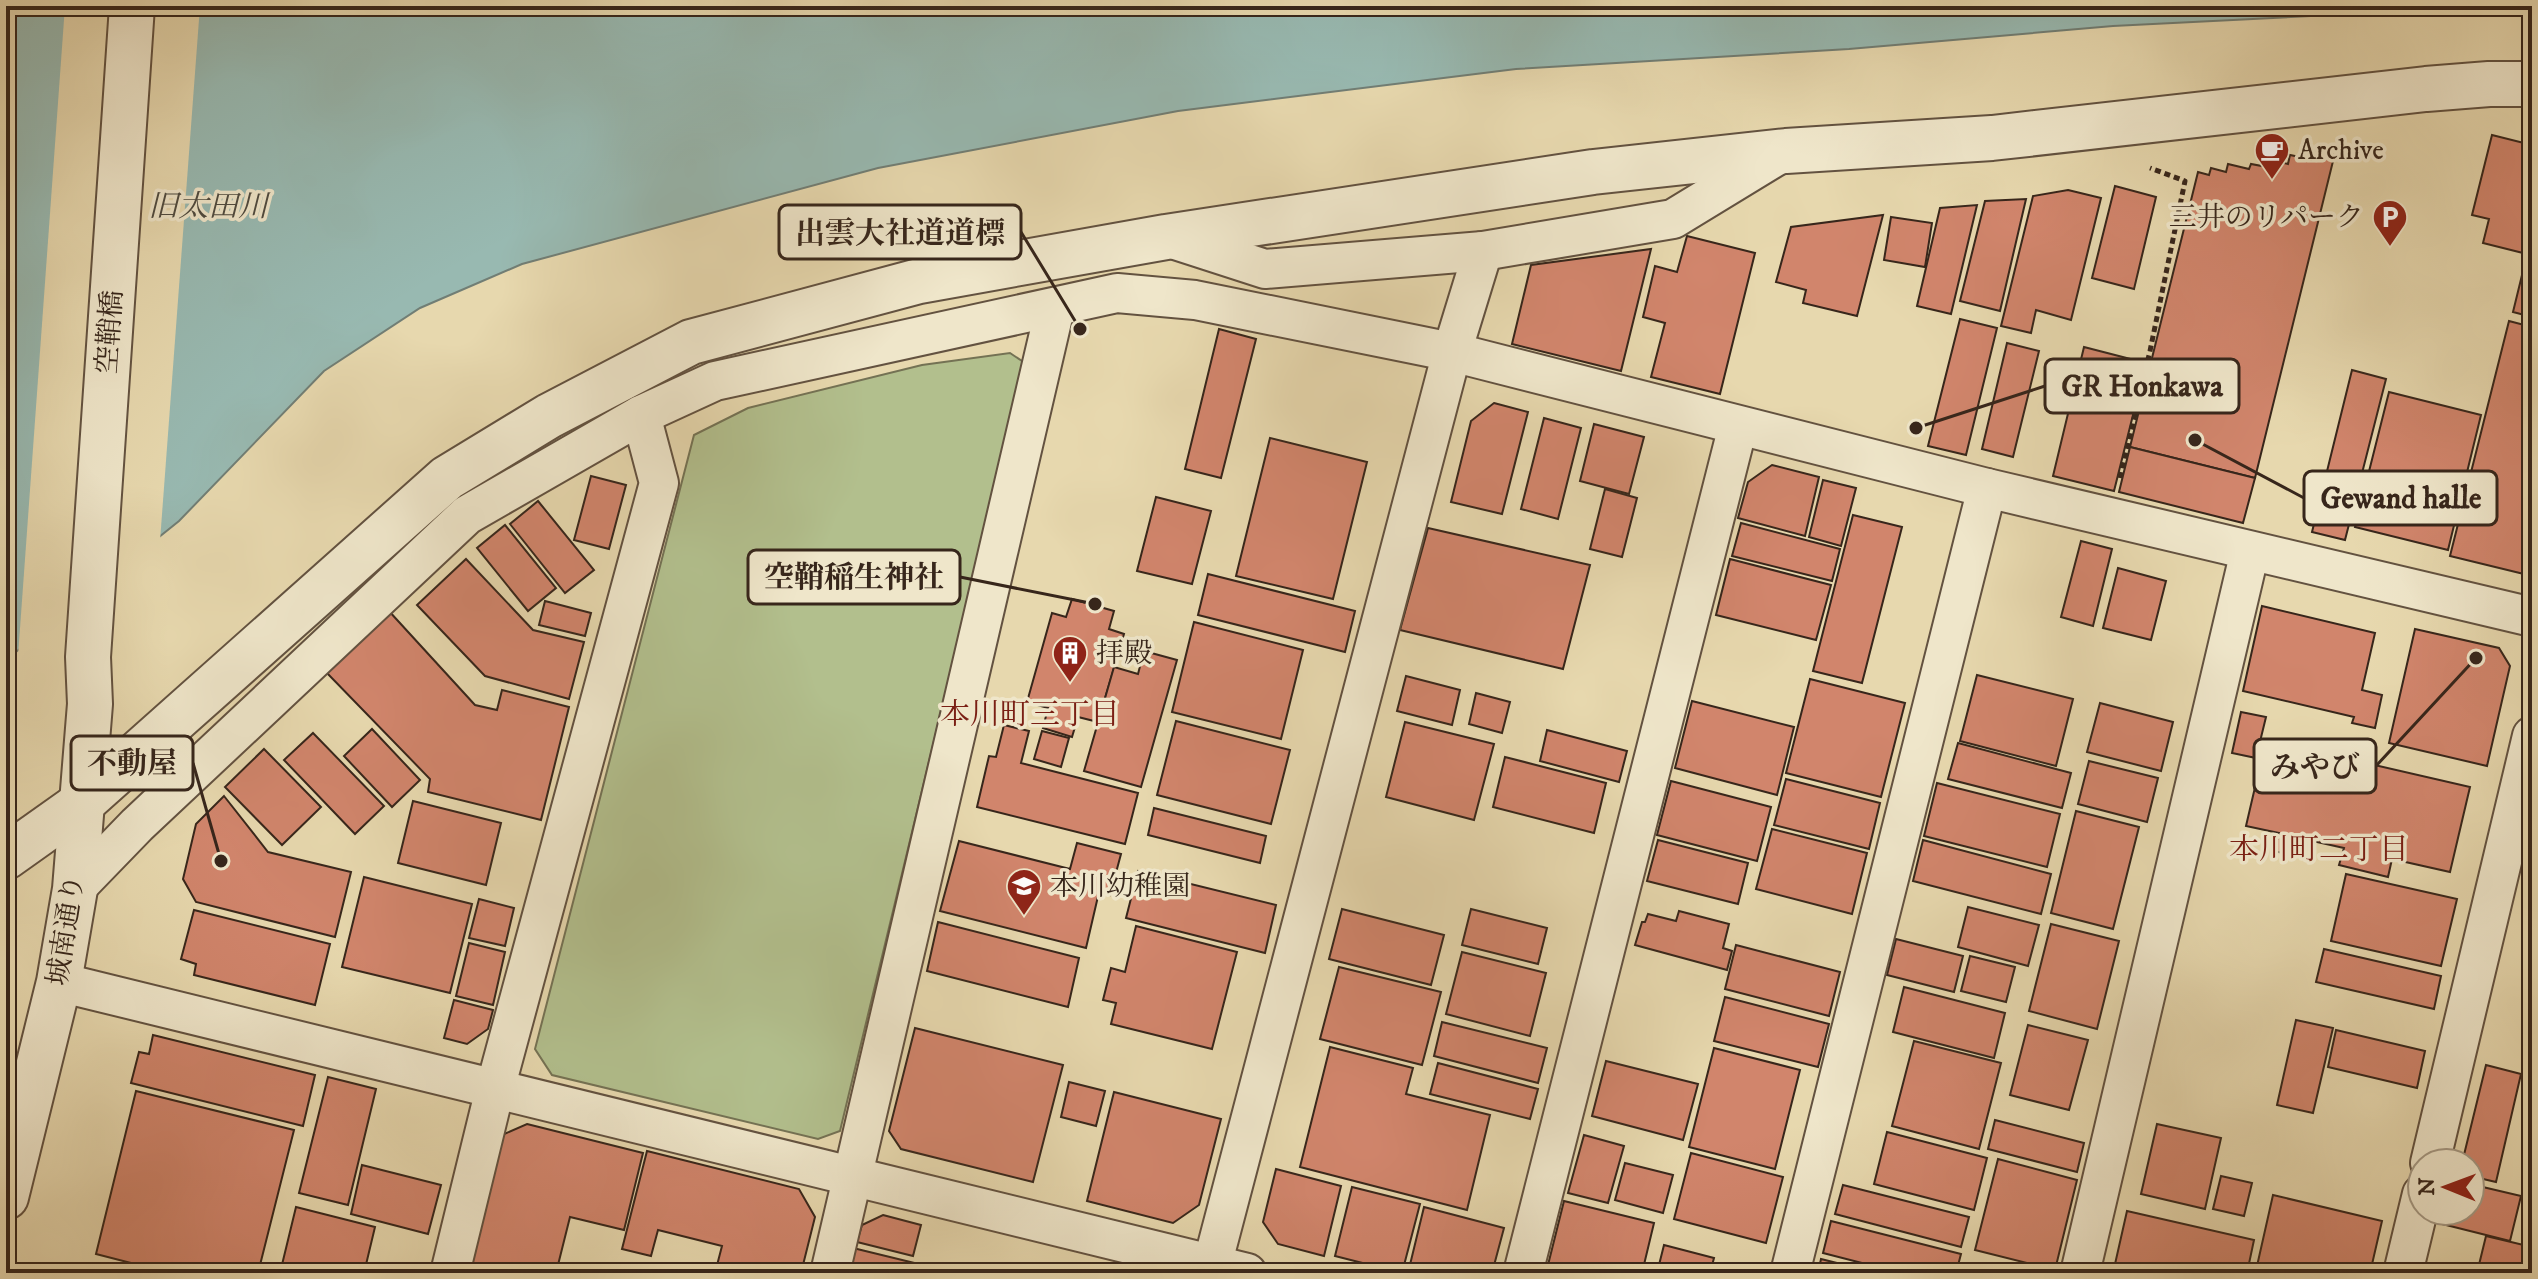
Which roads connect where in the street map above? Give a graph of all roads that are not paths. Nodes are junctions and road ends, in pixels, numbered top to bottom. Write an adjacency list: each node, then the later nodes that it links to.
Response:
1 (132, 6): 13 (street, 空鞘橋)
2 (2532, 84): 3 (street)
3 (1786, 151): 4 (street); 5 (street)
4 (1166, 237): 5 (street); 15 (street)
5 (1483, 251): 7 (street)
6 (1055, 308): 7 (street); 8 (street); 21 (street)
7 (1452, 352): 9 (street); 24 (street)
8 (641, 415): 17 (street); 19 (street)
9 (1738, 426): 10 (street); 27 (street)
10 (1987, 488): 11 (street); 28 (street)
11 (2250, 551): 12 (street); 29 (street)
12 (2532, 617)
13 (88, 657): 15 (street, 城南通り)
14 (2532, 736): 20 (street)
15 (82, 803): 16 (street); 17 (street, 城南通り)
16 (6, 857)
17 (75, 889): 18 (street, 城南通り)
18 (59, 982): 19 (street); 22 (street, 城南通り)
19 (495, 1089): 21 (street); 25 (street)
20 (2434, 1147)
21 (854, 1178): 24 (street); 26 (street)
22 (6, 1197)
23 (2414, 1227): 30 (street)
24 (1223, 1270)
25 (450, 1273)
26 (830, 1273)
27 (1523, 1273)
28 (1790, 1273)
29 (2080, 1273)
30 (2403, 1273)

